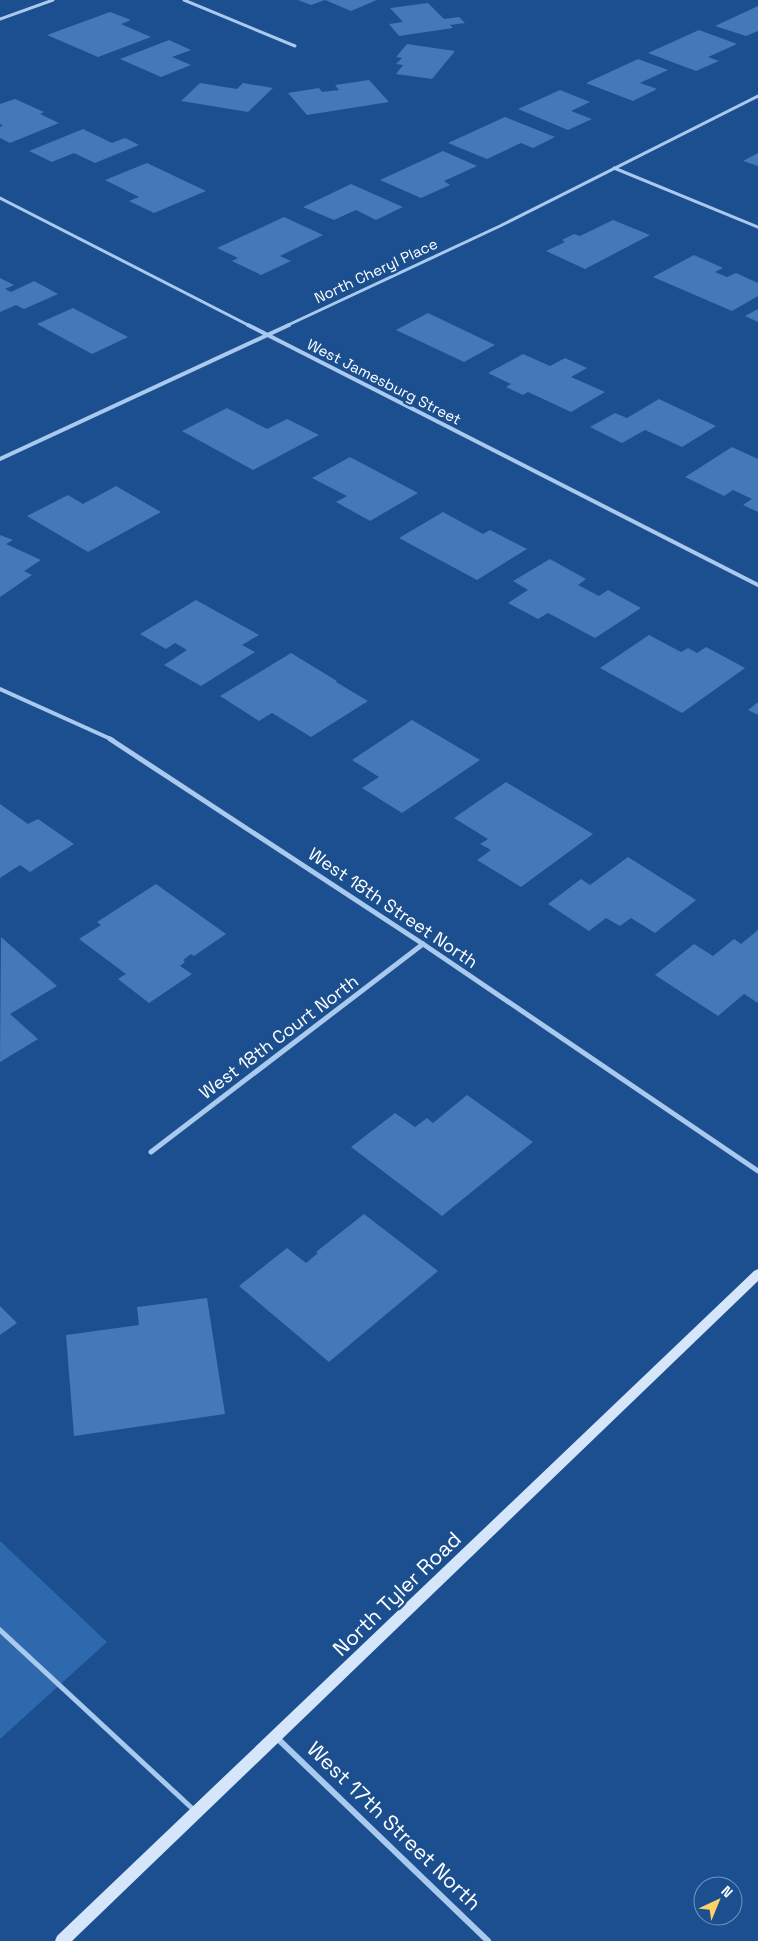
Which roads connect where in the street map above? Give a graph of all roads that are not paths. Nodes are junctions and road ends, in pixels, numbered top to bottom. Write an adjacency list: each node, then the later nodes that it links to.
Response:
1 (53, 0): 3 (street)
2 (184, 0): 4 (street)
3 (0, 19)
4 (295, 46)
5 (758, 96): 6 (street, North Cheryl Place)
6 (614, 168): 8 (street); 9 (street, North Cheryl Place)
7 (0, 198): 9 (street, West Jamesburg Street)
8 (758, 227)
9 (266, 335): 10 (street, North Cheryl Place); 11 (street, West Jamesburg Street)
10 (0, 459)
11 (758, 585)
12 (0, 689): 13 (street, West 18th Street North)
13 (423, 944): 14 (street, West 18th Court North); 15 (street, West 18th Street North)
14 (151, 1152)
15 (758, 1171)
16 (758, 1274): 18 (main road, North Tyler Road)
17 (0, 1630): 19 (lane)
18 (276, 1737): 19 (main road, North Tyler Road); 21 (street, West 17th Street North)
19 (196, 1813): 20 (main road, North Tyler Road)
20 (62, 1941)
21 (488, 1941)

